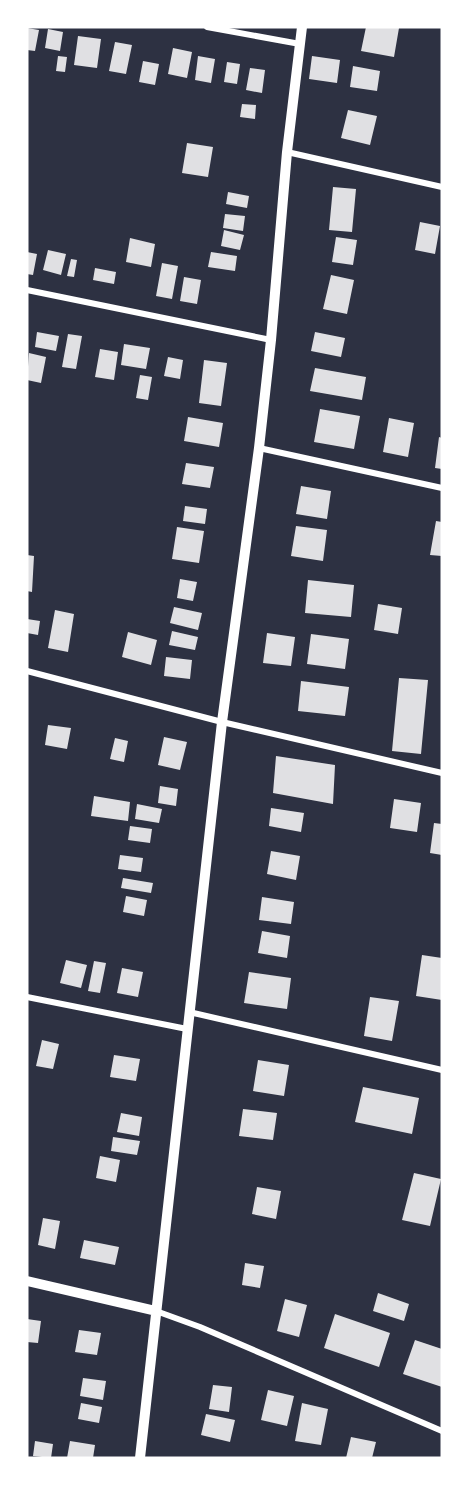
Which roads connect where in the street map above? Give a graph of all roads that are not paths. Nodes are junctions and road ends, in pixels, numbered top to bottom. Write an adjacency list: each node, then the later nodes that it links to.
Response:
1 (207, 27): 3 (street)
2 (302, 27): 3 (street)
3 (300, 44): 4 (street)
4 (287, 152): 5 (street); 7 (street)
5 (442, 187)
6 (27, 290): 7 (street)
7 (271, 340): 8 (street)
8 (259, 448): 9 (street); 11 (street)
9 (442, 488)
10 (27, 671): 11 (street)
11 (222, 722): 12 (street); 14 (street)
12 (442, 773)
13 (27, 996): 15 (street)
14 (188, 1011): 15 (street); 16 (street)
15 (187, 1029): 18 (street)
16 (442, 1070)
17 (27, 1281): 18 (street)
18 (156, 1311): 19 (street); 20 (street)
19 (442, 1431)
20 (140, 1458)

